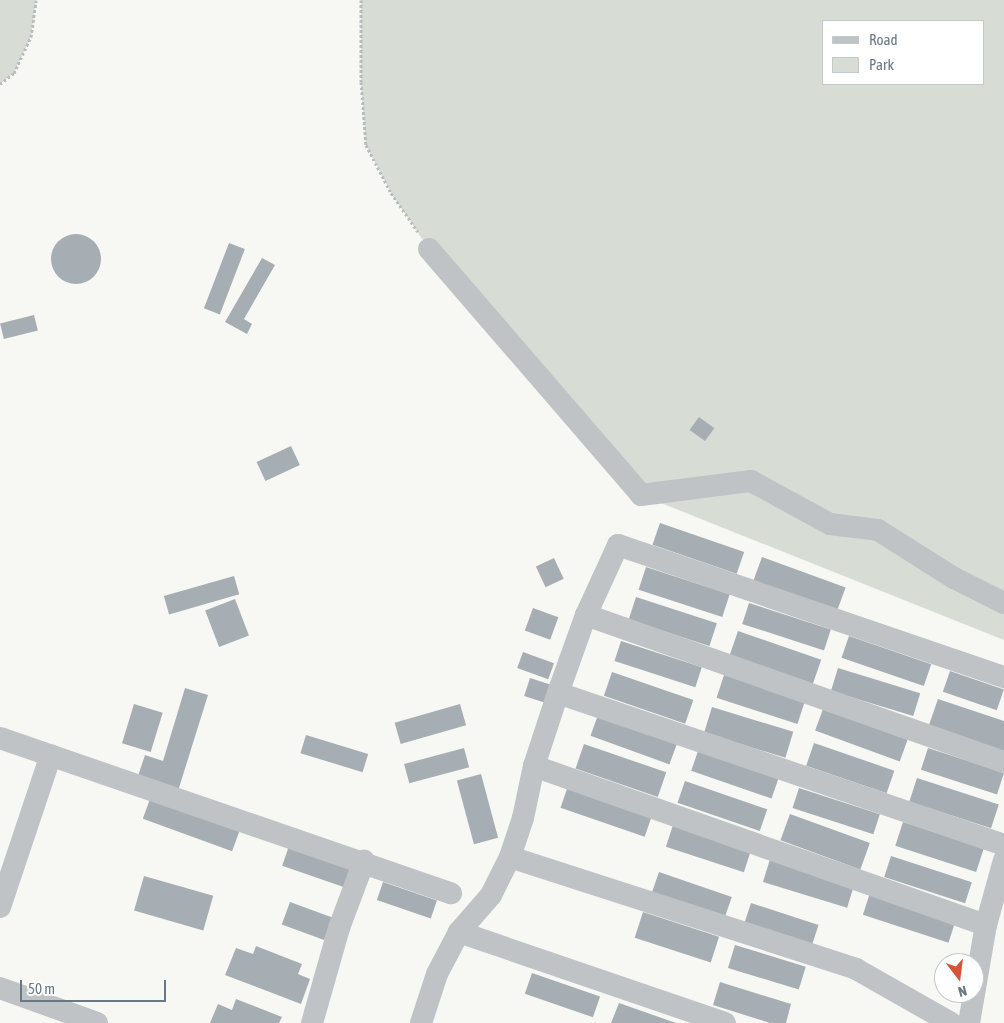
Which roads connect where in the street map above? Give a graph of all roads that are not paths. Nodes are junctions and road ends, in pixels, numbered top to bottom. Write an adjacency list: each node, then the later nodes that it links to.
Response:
1 (429, 249): 2 (street)
2 (1004, 603)
3 (586, 615): 4 (street); 5 (street); 8 (street)
4 (1004, 677)
5 (558, 693): 9 (street); 10 (street)
6 (0, 738): 7 (street)
7 (51, 756): 13 (street); 15 (street)
8 (1004, 762)
9 (534, 766): 11 (street); 16 (street)
10 (1004, 844)
11 (510, 857): 17 (street); 23 (street)
12 (1004, 860): 16 (street)
13 (364, 861): 14 (street); 20 (street)
14 (451, 892)
15 (0, 907)
16 (986, 925): 24 (street)
17 (459, 932): 21 (street); 22 (street)
18 (0, 988): 19 (street)
19 (97, 1023)
20 (312, 1023)
21 (421, 1023)
22 (725, 1023)
23 (951, 1023)
24 (969, 1023)

